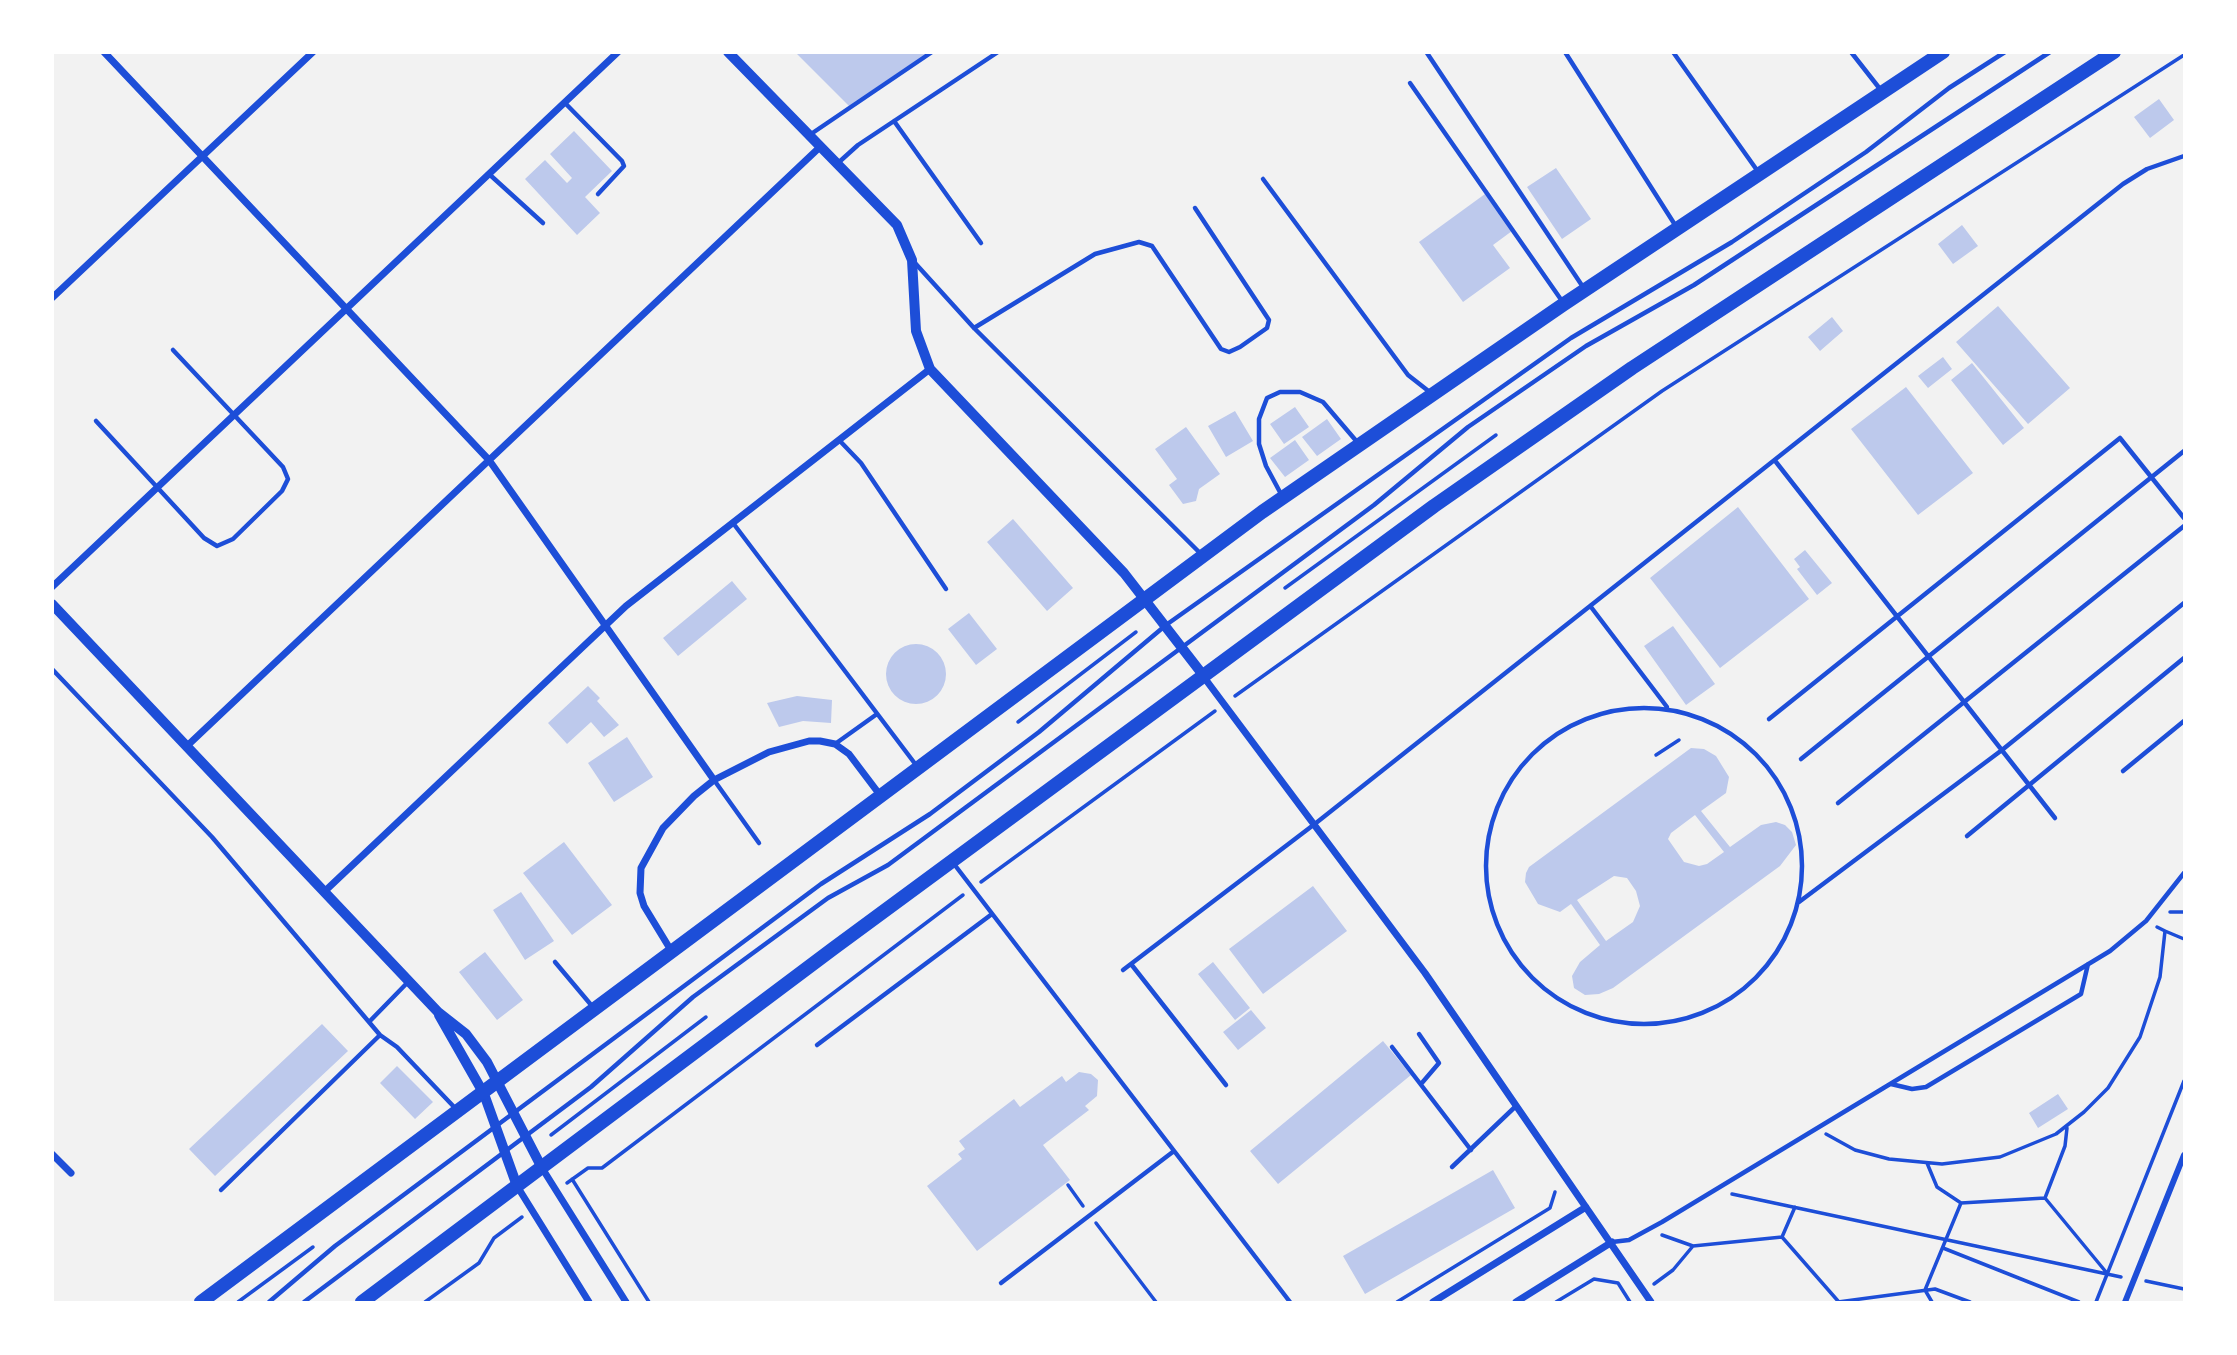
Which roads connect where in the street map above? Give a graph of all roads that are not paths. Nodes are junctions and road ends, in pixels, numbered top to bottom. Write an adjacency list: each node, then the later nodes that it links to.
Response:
1 (104, 52): 22 (street)
2 (313, 52): 22 (street)
3 (618, 52): 17 (street)
4 (728, 52): 19 (street)
5 (932, 52): 19 (lane)
6 (998, 52): 18 (lane)
7 (1565, 52): 30 (lane)
8 (1673, 52): 25 (lane)
9 (1851, 52): 16 (lane)
10 (1943, 52): 16 (main road)
11 (2005, 52): 63 (lane)
12 (2050, 52): 64 (lane)
13 (2114, 52): 68 (main road)
14 (1427, 53): 33 (lane)
15 (1410, 83): 35 (lane)
16 (1882, 93): 25 (main road)
17 (565, 103): 24 (street); 27 (lane)
18 (894, 121): 23 (lane); 31 (lane)
19 (810, 134): 20 (street)
20 (821, 146): 23 (street); 46 (street)
21 (2185, 156): 47 (lane)
22 (203, 157): 34 (street); 36 (street)
23 (838, 163): 32 (street)
24 (489, 174): 29 (lane); 36 (street)
25 (1759, 174): 30 (main road)
26 (1263, 179): 40 (lane)
27 (598, 194)
28 (1195, 208): 37 (lane)
29 (543, 223)
30 (1677, 228): 33 (main road)
31 (981, 243)
32 (912, 260): 37 (lane); 39 (street)
33 (1586, 290): 35 (main road)
34 (52, 298)
35 (1564, 304): 40 (main road)
36 (346, 309): 41 (street); 46 (street)
37 (974, 328): 54 (lane)
38 (173, 350): 41 (lane)
39 (930, 369): 43 (street); 57 (street)
40 (1432, 394): 44 (main road)
41 (234, 416): 49 (street); 49 (lane)
42 (96, 421): 49 (lane)
43 (839, 440): 52 (street); 56 (lane)
44 (1359, 443): 50 (main road); 50 (lane)
45 (2185, 451): 48 (lane)
46 (489, 460): 62 (street); 75 (street)
47 (1776, 462): 60 (lane); 61 (lane)
48 (2152, 477): 51 (lane); 61 (lane); 65 (lane)
49 (157, 488): 55 (street)
50 (1283, 497): 54 (main road)
51 (2185, 518)
52 (733, 523): 62 (street); 71 (lane)
53 (2185, 527): 69 (lane)
54 (1203, 556): 57 (main road)
55 (52, 587)
56 (946, 589)
57 (1146, 598): 63 (street); 78 (main road)
58 (2185, 603): 76 (lane)
59 (52, 604): 75 (street)
60 (1591, 607): 70 (lane); 85 (lane)
61 (1897, 616): 65 (lane); 72 (lane)
62 (606, 625): 80 (street); 90 (street)
63 (1166, 625): 64 (street); 113 (lane)
64 (1182, 647): 68 (street); 115 (lane)
65 (1929, 657): 69 (lane); 77 (lane)
66 (2185, 657): 81 (lane)
67 (52, 669): 101 (lane)
68 (1203, 676): 85 (street); 88 (main road)
69 (1964, 701): 76 (lane); 83 (lane)
70 (1667, 708): 91 (lane); 91 (lane)
71 (877, 714): 74 (lane); 78 (lane)
72 (1769, 719)
73 (2185, 721): 79 (lane)
74 (835, 744): 80 (street); 82 (street)
75 (187, 746): 90 (street)
76 (2002, 750): 81 (lane); 91 (lane)
77 (1801, 759)
78 (917, 767): 82 (main road)
79 (2123, 771)
80 (714, 780): 87 (lane); 93 (street)
81 (2029, 785): 84 (lane); 86 (lane)
82 (880, 795): 93 (main road)
83 (1838, 803)
84 (2055, 818)
85 (1317, 824): 95 (lane); 111 (street)
86 (1967, 836)
87 (759, 843)
88 (952, 861): 92 (lane); 122 (main road)
89 (2185, 873): 96 (lane)
90 (324, 892): 98 (street)
91 (1799, 902)
92 (992, 914): 104 (lane); 117 (lane)
93 (672, 951): 99 (main road)
94 (555, 962): 99 (lane)
95 (1131, 964): 97 (lane); 109 (lane)
96 (2088, 964): 107 (lane); 107 (lane)
97 (1123, 970)
98 (408, 981): 100 (street); 101 (lane)
99 (594, 1010): 106 (main road)
100 (438, 1012): 106 (street); 110 (street)
101 (369, 1022): 103 (lane)
102 (1419, 1034): 108 (lane)
103 (380, 1035): 112 (lane); 125 (lane)
104 (817, 1045)
105 (1392, 1047): 108 (lane)
106 (498, 1082): 110 (main road); 113 (street)
107 (1890, 1083): 127 (lane)
108 (1421, 1084): 116 (lane)
109 (1226, 1085)
110 (484, 1094): 112 (main road); 114 (street)
111 (1517, 1105): 116 (lane); 126 (street)
112 (458, 1112): 129 (main road)
113 (513, 1114): 114 (lane); 115 (street)
114 (495, 1127): 118 (street); 130 (lane)
115 (524, 1137): 118 (lane); 122 (street)
116 (1471, 1150): 121 (lane)
117 (1174, 1151): 128 (lane); 135 (lane)
118 (504, 1152): 124 (street); 131 (lane)
119 (52, 1154): 123 (street)
120 (2185, 1155): 139 (street)
121 (1452, 1167)
122 (542, 1168): 124 (main road); 134 (street)
123 (71, 1173)
124 (517, 1186): 132 (main road); 133 (street)
125 (222, 1190)
126 (1586, 1206): 127 (street); 136 (street)
127 (1612, 1242): 137 (street); 138 (street)
128 (1001, 1283)
129 (201, 1303)
130 (269, 1303)
131 (304, 1303)
132 (362, 1303)
133 (589, 1303)
134 (626, 1303)
135 (1290, 1303)
136 (1433, 1303)
137 (1516, 1303)
138 (1651, 1303)
139 (2125, 1303)

